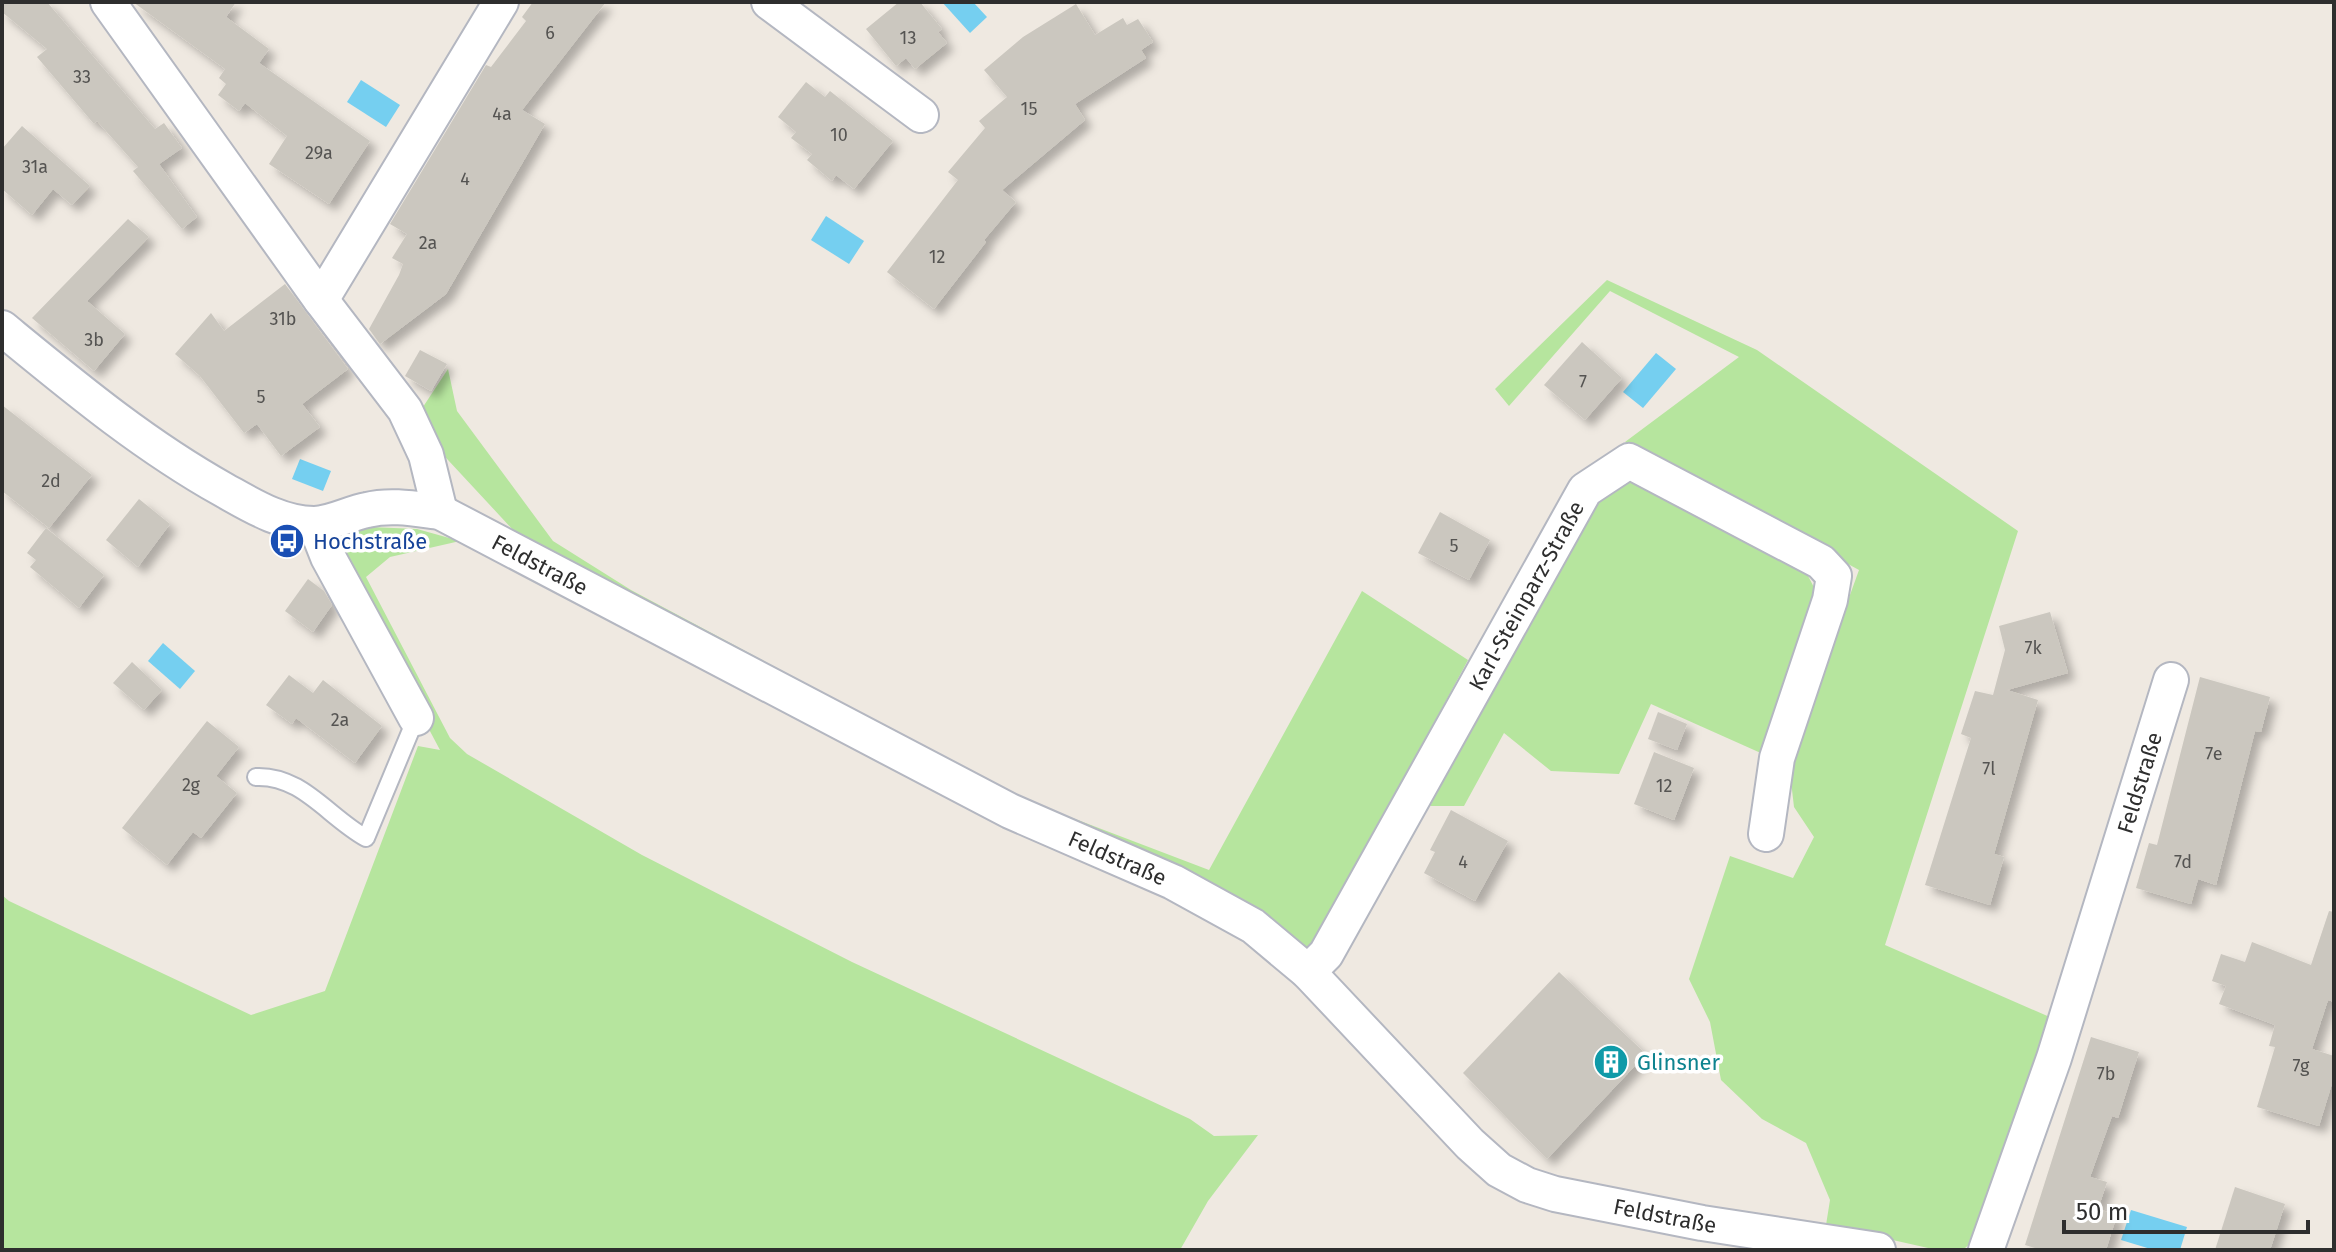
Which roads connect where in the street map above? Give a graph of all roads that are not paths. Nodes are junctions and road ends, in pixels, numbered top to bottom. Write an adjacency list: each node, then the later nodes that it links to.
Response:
1 (108, 2): 5 (street)
2 (501, 2): 5 (street)
3 (769, 2): 4 (street)
4 (921, 115)
5 (321, 300): 7 (street)
6 (2, 328): 8 (street, Feldstraße)
7 (440, 512): 8 (street, Feldstraße); 13 (street, Feldstraße)
8 (315, 524): 10 (street)
9 (2171, 680): 15 (street, Feldstraße)
10 (416, 718): 11 (lane)
11 (256, 777)
12 (1766, 834): 13 (street, Karl-Steinparz-Straße)
13 (1308, 972): 14 (street, Feldstraße)
14 (1878, 1250)
15 (1986, 1250)

